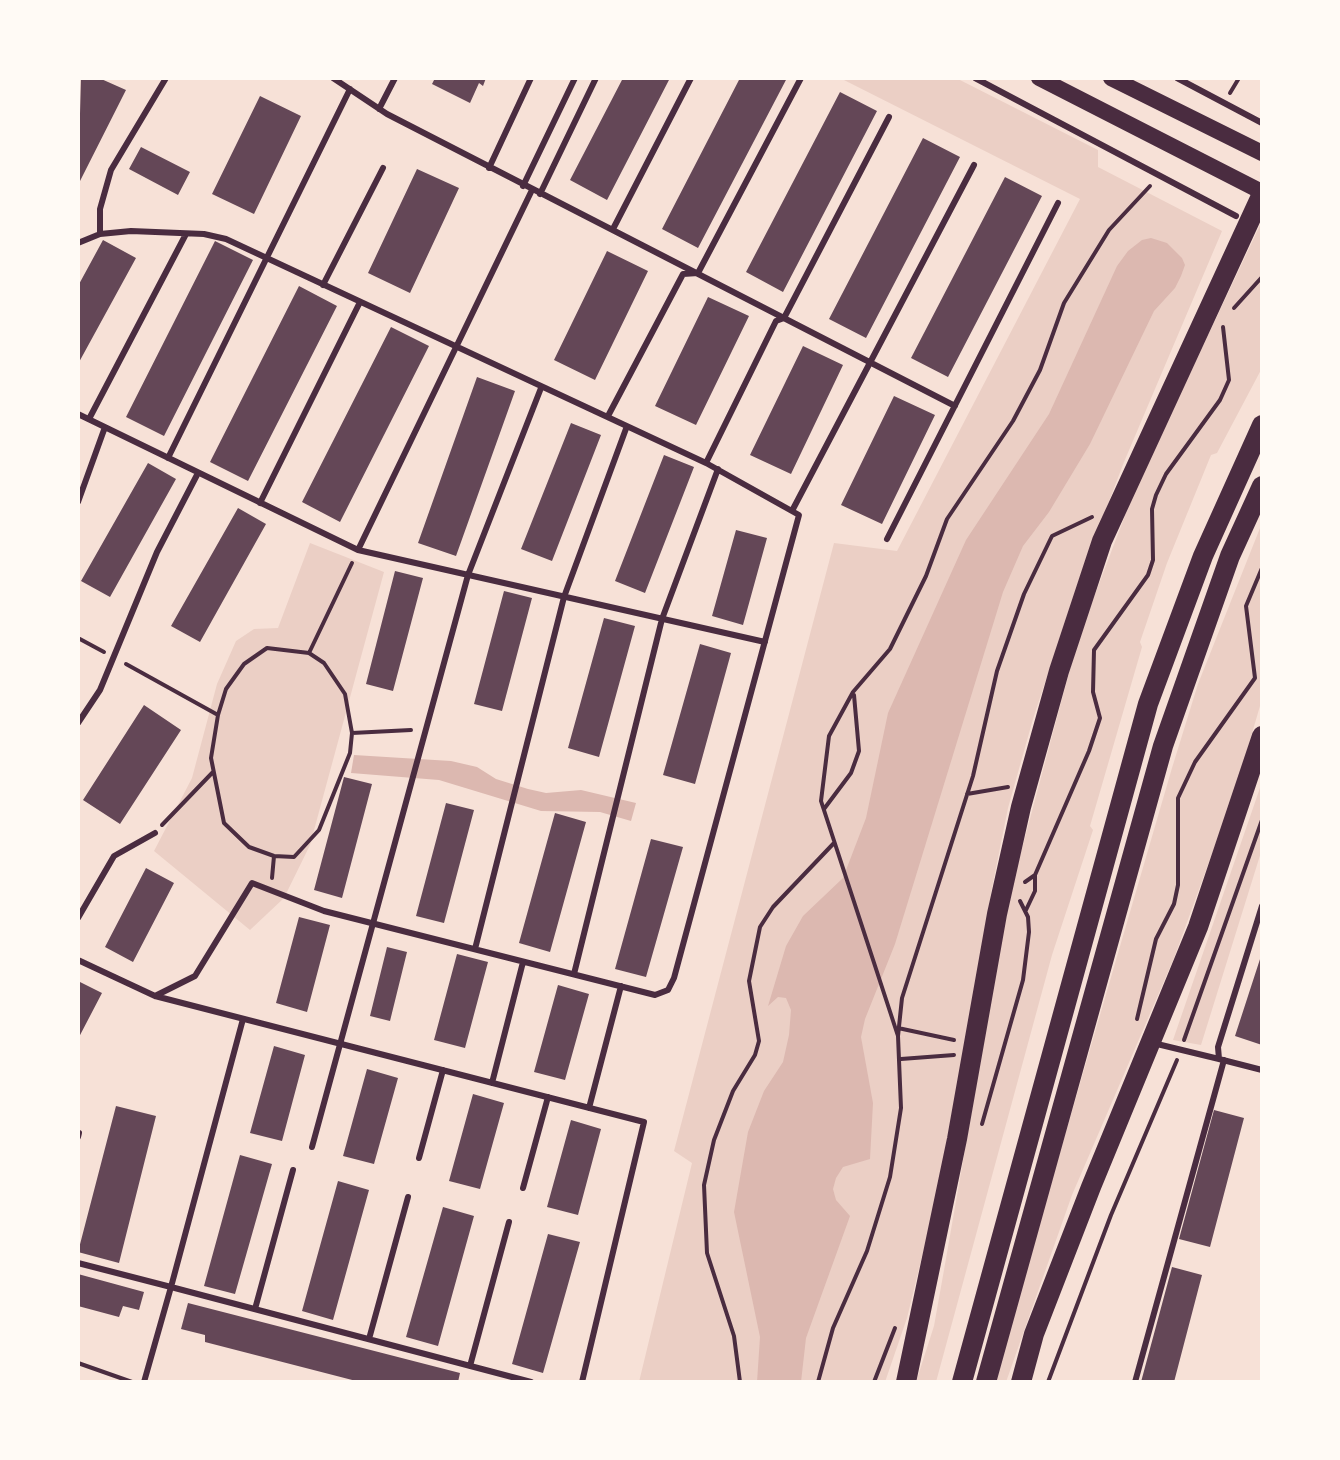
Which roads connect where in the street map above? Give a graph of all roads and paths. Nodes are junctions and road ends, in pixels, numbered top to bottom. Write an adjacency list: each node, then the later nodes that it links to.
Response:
1 (166, 78): 29 (lane)
2 (333, 78): 13 (lane)
3 (395, 78): 14 (lane)
4 (531, 78): 20 (lane)
5 (575, 78): 21 (lane)
6 (596, 78): 25 (lane)
7 (691, 78): 28 (lane)
8 (801, 78): 33 (lane)
9 (975, 78): 27 (lane)
10 (1039, 78): 24 (main road)
11 (1111, 78): 17 (main road)
12 (1177, 78): 16 (lane)
13 (350, 89): 14 (lane); 32 (lane)
14 (379, 109): 20 (lane)
15 (889, 117): 38 (lane)
16 (1262, 123)
17 (1262, 153)
18 (974, 165): 41 (lane)
19 (383, 168): 35 (lane)
20 (489, 168): 21 (lane)
21 (523, 186): 23 (lane)
22 (1150, 186): 69 (path)
23 (532, 190): 25 (lane); 40 (lane)
24 (1262, 193): 132 (main road)
25 (540, 194): 28 (lane)
26 (1058, 203): 43 (lane)
27 (1236, 216)
28 (613, 229): 33 (lane)
29 (100, 234): 30 (lane); 31 (lane)
30 (186, 234): 32 (lane); 46 (lane)
31 (78, 243)
32 (268, 259): 35 (lane); 50 (lane)
33 (698, 273): 38 (lane); 45 (lane)
34 (1262, 277): 37 (path)
35 (323, 285): 36 (lane)
36 (360, 302): 40 (lane); 56 (lane)
37 (1232, 310)
38 (784, 318): 41 (lane); 51 (lane)
39 (1221, 321): 83 (path)
40 (454, 348): 42 (lane); 60 (lane)
41 (870, 363): 43 (lane); 57 (lane)
42 (541, 388): 45 (lane); 62 (lane)
43 (955, 406): 59 (lane)
44 (78, 414): 46 (lane)
45 (608, 416): 48 (lane)
46 (89, 419): 49 (lane)
47 (1262, 425): 133 (main road)
48 (627, 426): 51 (lane); 63 (lane)
49 (105, 427): 50 (lane); 55 (lane)
50 (168, 458): 53 (lane)
51 (706, 463): 52 (lane)
52 (718, 469): 57 (lane); 64 (lane)
53 (198, 473): 56 (lane); 68 (lane)
54 (1262, 486): 134 (main road)
55 (78, 502)
56 (260, 503): 60 (lane)
57 (793, 509): 66 (lane)
58 (1095, 516): 77 (path)
59 (887, 539)
60 (358, 550): 62 (lane); 67 (path)
61 (1262, 568): 98 (path)
62 (468, 575): 63 (lane); 72 (lane)
63 (564, 597): 64 (lane); 91 (lane)
64 (662, 619): 66 (lane); 94 (lane)
65 (78, 638): 68 (path)
66 (765, 642): 95 (lane)
67 (309, 653): 70 (path); 73 (path)
68 (113, 657): 70 (path); 71 (lane)
69 (853, 692): 78 (path); 78 (path)
70 (218, 715): 75 (path)
71 (78, 723)
72 (426, 729): 73 (path); 90 (lane)
73 (352, 733): 82 (path)
74 (1262, 736): 102 (main road)
75 (213, 772): 80 (path); 82 (path)
76 (1008, 787): 77 (path)
77 (967, 794): 99 (path)
78 (824, 809): 81 (path)
79 (1262, 820): 104 (path)
80 (155, 833): 89 (lane)
81 (834, 843): 100 (path); 130 (path)
82 (274, 856): 85 (path)
83 (1035, 875): 84 (path); 88 (path)
84 (1019, 886)
85 (271, 888): 90 (lane); 96 (lane)
86 (1016, 896): 88 (path)
87 (1262, 906): 107 (lane)
88 (1026, 912): 113 (path)
89 (78, 918)
90 (372, 924): 91 (lane); 103 (lane)
91 (475, 949): 93 (lane)
92 (78, 960): 96 (lane)
93 (523, 962): 94 (lane); 110 (lane)
94 (574, 974): 95 (lane)
95 (621, 986): 112 (lane)
96 (155, 996): 97 (lane)
97 (243, 1019): 103 (lane); 121 (lane)
98 (1135, 1024)
99 (898, 1028): 100 (path); 101 (path)
100 (898, 1036): 106 (path)
101 (959, 1040)
102 (1152, 1043): 104 (lane); 135 (main road)
103 (341, 1044): 108 (lane); 114 (lane)
104 (1181, 1050): 107 (lane); 136 (path)
105 (957, 1054): 106 (path)
106 (901, 1059): 131 (path)
107 (1222, 1059): 109 (lane); 137 (lane)
108 (443, 1070): 110 (lane); 115 (lane)
109 (1262, 1070)
110 (492, 1083): 111 (lane)
111 (548, 1097): 112 (lane); 117 (lane)
112 (589, 1108): 129 (lane)
113 (981, 1127)
114 (312, 1147)
115 (419, 1158)
116 (293, 1170): 122 (lane)
117 (523, 1188)
118 (408, 1197): 123 (lane)
119 (509, 1222): 125 (lane)
120 (78, 1263): 121 (lane)
121 (171, 1287): 122 (lane); 127 (lane)
122 (255, 1309): 123 (lane)
123 (369, 1339): 125 (lane)
124 (78, 1363): 126 (path)
125 (470, 1366): 128 (lane)
126 (132, 1382)
127 (144, 1382)
128 (531, 1382)
129 (582, 1382)
130 (740, 1382)
131 (818, 1382)
132 (906, 1382)
133 (962, 1382)
134 (986, 1382)
135 (1021, 1382)
136 (1048, 1382)
137 (1135, 1382)

